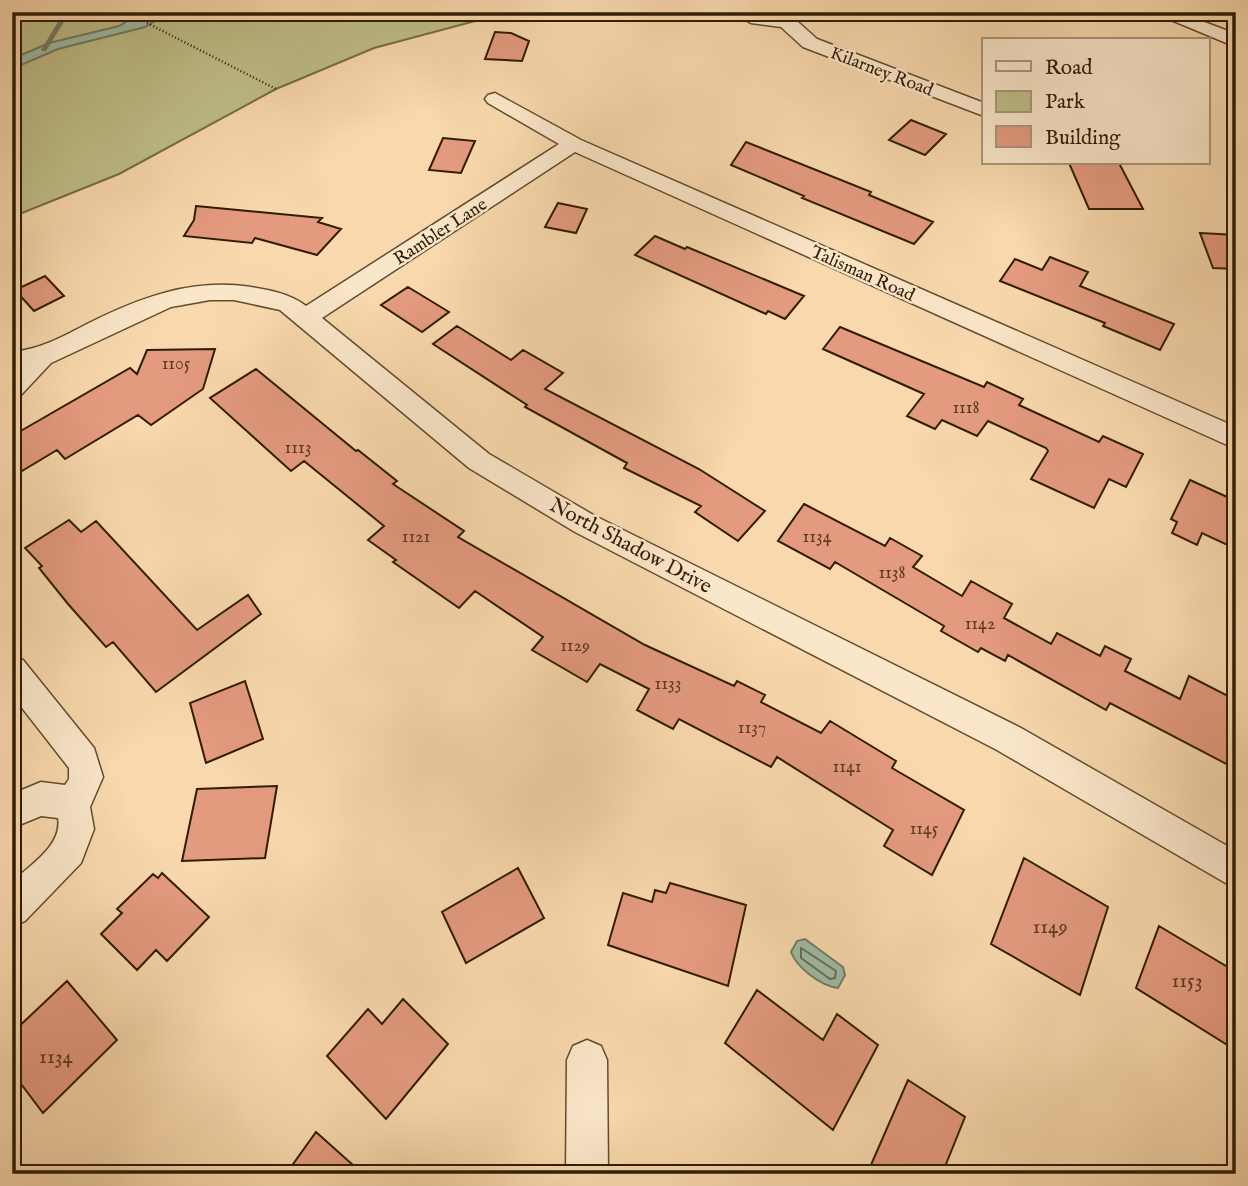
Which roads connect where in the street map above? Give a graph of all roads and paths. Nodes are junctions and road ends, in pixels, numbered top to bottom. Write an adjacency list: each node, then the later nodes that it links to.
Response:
1 (1161, 12): 5 (street)
2 (793, 17): 3 (street, Kilarney Road); 8 (street, Kilarney Road)
3 (751, 18)
4 (147, 23): 6 (path)
5 (1236, 41)
6 (276, 89)
7 (495, 99): 9 (street, Talisman Road)
8 (982, 109)
9 (574, 144): 10 (street, Rambler Lane); 14 (street, Talisman Road)
10 (306, 317): 11 (street, North Shadow Drive); 18 (street, North Shadow Drive)
11 (40, 359): 12 (street, North Shadow Drive); 13 (street, North Shadow Drive)
12 (12, 361)
13 (12, 388)
14 (1236, 439)
15 (12, 670): 16 (street)
16 (72, 803): 17 (street); 19 (street)
17 (12, 811)
18 (1236, 871)
19 (12, 908)
20 (587, 1060): 21 (street)
21 (587, 1174)

